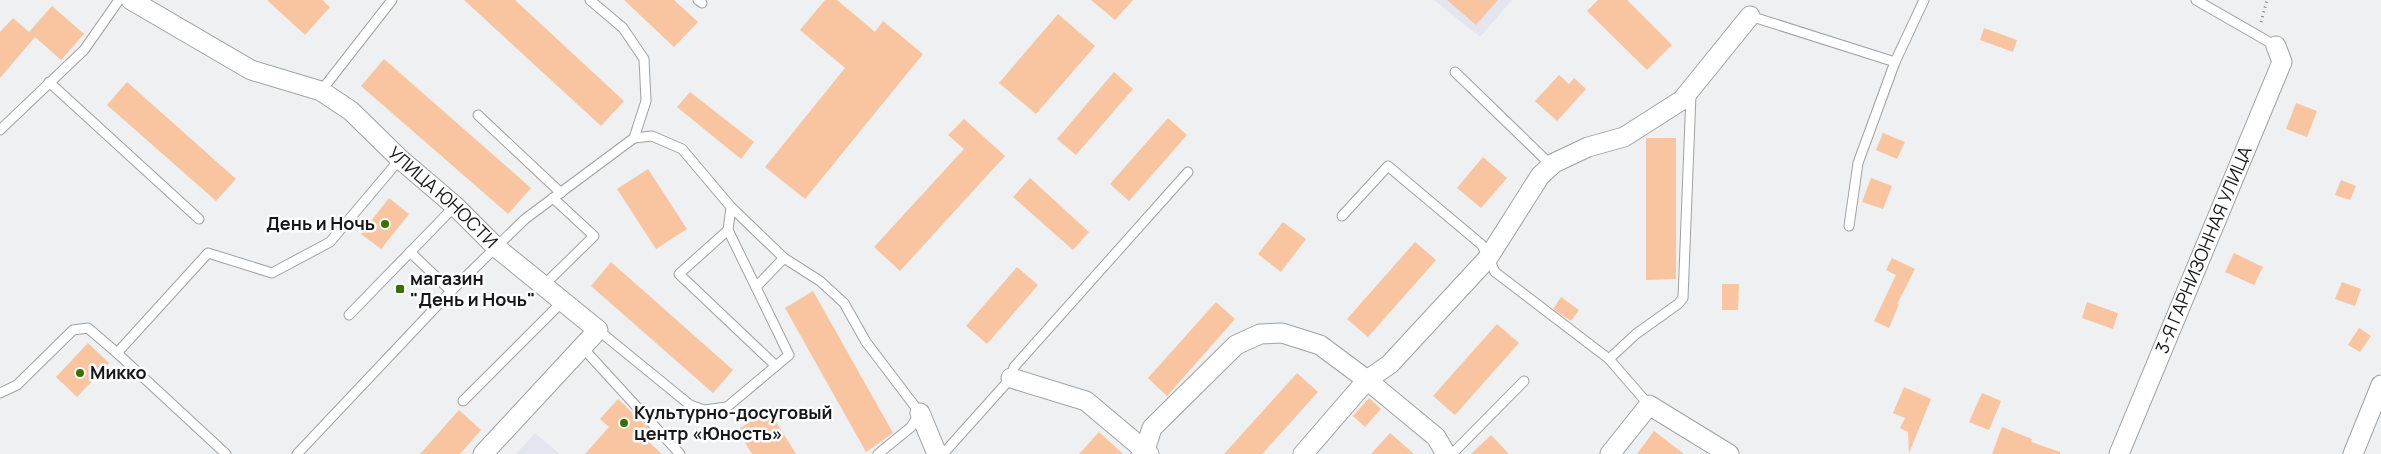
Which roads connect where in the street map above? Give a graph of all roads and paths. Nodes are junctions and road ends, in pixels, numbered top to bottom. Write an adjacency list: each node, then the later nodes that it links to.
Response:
1 (119, 0): 13 (lane)
2 (131, 0): 15 (street, УЛИЦА ЮНОСТИ)
3 (392, 0): 15 (lane)
4 (590, 0): 18 (lane)
5 (1924, 0): 11 (lane)
6 (2196, 0): 9 (lane)
7 (2267, 0): 9 (path)
8 (1750, 16): 11 (lane); 14 (street)
9 (2258, 35): 10 (lane)
10 (2276, 46): 64 (street, 3-Я ГАРНИЗОННАЯ УЛИЦА)
11 (1895, 62): 27 (lane)
12 (1455, 72): 20 (lane)
13 (49, 82): 17 (lane); 26 (lane)
14 (1691, 89): 20 (street); 41 (lane)
15 (321, 91): 19 (street, УЛИЦА ЮНОСТИ)
16 (478, 116): 22 (lane)
17 (0, 130)
18 (634, 138): 22 (lane); 24 (lane)
19 (400, 159): 23 (street, УЛИЦА ЮНОСТИ); 40 (lane)
20 (1551, 165): 32 (street)
21 (1188, 172): 43 (lane)
22 (557, 196): 29 (lane); 33 (lane)
23 (455, 206): 29 (street, УЛИЦА ЮНОСТИ); 30 (lane)
24 (731, 207): 28 (lane); 31 (lane)
25 (1342, 216): 32 (lane)
26 (199, 220)
27 (1849, 226)
28 (728, 230): 34 (lane); 42 (lane)
29 (496, 248): 33 (street, УЛИЦА ЮНОСТИ); 35 (lane)
30 (410, 252): 35 (lane); 37 (lane)
31 (784, 258): 34 (lane); 50 (lane)
32 (1488, 258): 41 (lane); 44 (street)
33 (543, 286): 36 (street, УЛИЦА ЮНОСТИ)
34 (756, 287): 42 (lane)
35 (451, 291): 53 (lane)
36 (563, 302): 38 (street, УЛИЦА ЮНОСТИ); 48 (lane)
37 (349, 315)
38 (598, 330): 39 (street); 42 (lane)
39 (582, 347): 54 (street); 55 (lane)
40 (117, 353): 47 (lane); 52 (lane)
41 (1609, 359): 49 (lane)
42 (776, 366)
43 (1011, 378): 51 (street); 58 (lane)
44 (1368, 380): 51 (street); 59 (street); 60 (street)
45 (1524, 381): 61 (lane)
46 (2381, 386): 65 (street)
47 (0, 393)
48 (463, 401)
49 (1649, 405): 62 (street); 63 (street)
50 (920, 413): 56 (lane); 57 (street)
51 (1145, 453)
52 (226, 454)
53 (297, 454)
54 (483, 454)
55 (680, 454)
56 (878, 454)
57 (937, 454)
58 (943, 454)
59 (1303, 454)
60 (1446, 454)
61 (1452, 454)
62 (1610, 454)
63 (1729, 454)
64 (2119, 454)
65 (2353, 454)

